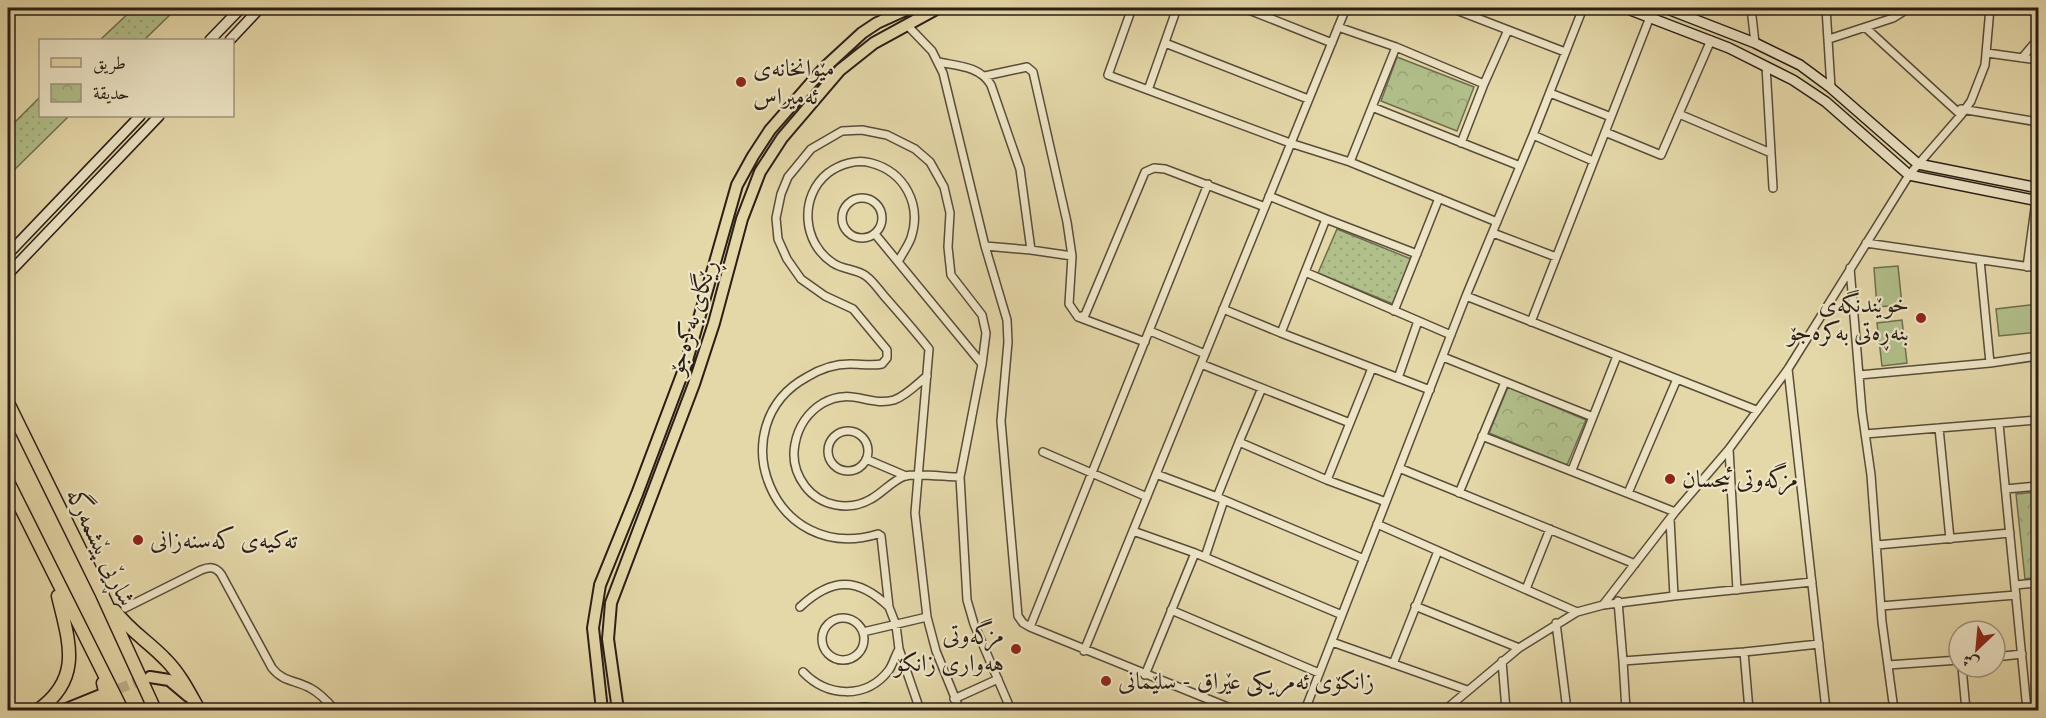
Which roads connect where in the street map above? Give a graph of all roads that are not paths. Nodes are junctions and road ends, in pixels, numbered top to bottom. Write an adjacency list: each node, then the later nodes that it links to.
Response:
1 (241, 8): 25 (main road)
2 (260, 8): 26 (main road)
3 (910, 8): 212 (main road, ڕێگای بەکرەجۆ)
4 (938, 8): 19 (main road, ڕێگای بەکرەجۆ)
5 (1132, 8): 44 (street)
6 (1177, 8): 30 (street)
7 (1244, 8): 31 (street)
8 (1346, 8): 21 (street)
9 (1451, 8): 17 (street)
10 (1583, 8): 35 (street)
11 (1625, 8): 18 (main road)
12 (1665, 8): 20 (main road)
13 (1751, 8): 32 (street)
14 (1826, 8): 28 (street)
15 (1990, 8): 36 (street)
16 (1904, 9): 22 (street)
17 (1466, 10): 23 (street)
18 (1650, 17): 27 (main road); 52 (street)
19 (907, 25): 39 (street); 213 (main road, ڕێگای بەکرەجۆ)
20 (1709, 25): 24 (main road); 27 (main road)
21 (1338, 27): 31 (street); 33 (street)
22 (1866, 28): 28 (street); 48 (street)
23 (1508, 30): 35 (street); 42 (street)
24 (1735, 34): 32 (main road); 34 (main road)
25 (211, 39)
26 (231, 39)
27 (1708, 39): 34 (main road); 49 (street)
28 (1829, 39): 43 (street)
29 (2038, 39): 37 (street)
30 (1165, 43): 44 (street); 46 (street)
31 (1332, 43): 46 (street)
32 (1755, 43): 43 (main road)
33 (1396, 47): 42 (street); 47 (street)
34 (1729, 48): 40 (main road)
35 (1565, 52): 45 (street)
36 (1987, 53): 37 (street); 48 (street)
37 (2022, 58): 38 (street)
38 (2038, 60)
39 (938, 62): 41 (street); 76 (street)
40 (1766, 66): 58 (street); 63 (main road)
41 (985, 76): 77 (street); 80 (street)
42 (1484, 84): 57 (street)
43 (1831, 88): 61 (main road)
44 (1148, 90): 56 (street)
45 (1550, 93): 52 (street); 55 (street)
46 (1308, 99): 56 (street)
47 (1372, 107): 57 (street); 60 (street)
48 (1963, 113): 53 (street); 61 (street)
49 (1678, 114): 54 (street); 58 (street)
50 (139, 117): 78 (main road)
51 (158, 117): 82 (main road)
52 (1611, 117): 54 (street)
53 (2038, 122)
54 (1605, 132): 59 (street)
55 (1533, 135): 59 (street); 62 (street)
56 (1290, 143): 60 (street); 67 (street)
57 (1461, 143): 62 (street)
58 (1771, 153): 65 (street)
59 (1593, 161): 81 (street)
60 (1350, 162): 68 (street)
61 (1918, 164): 63 (street); 66 (main road)
62 (1520, 166): 72 (street)
63 (1909, 175): 69 (main road); 75 (street)
64 (1208, 184): 70 (street); 93 (street); 96 (street)
65 (1773, 188)
66 (2038, 188)
67 (1269, 196): 70 (street); 71 (street)
68 (1439, 198): 72 (street); 79 (street)
69 (2037, 201): 85 (street)
70 (1265, 207): 91 (street)
71 (1326, 219): 79 (street); 88 (street)
72 (1497, 222): 73 (street)
73 (1493, 233): 81 (street); 90 (street)
74 (875, 234): 74 (street); 84 (street)
75 (1866, 243): 83 (street); 86 (street)
76 (986, 246): 77 (street); 180 (street)
77 (1031, 250): 80 (street)
78 (10, 252): 82 (main road)
79 (1417, 254): 92 (street)
80 (1072, 256): 93 (street)
81 (1556, 257): 95 (street)
82 (22, 259): 89 (main road)
83 (1980, 260): 85 (street); 105 (street)
84 (898, 262): 106 (street); 110 (street)
85 (2027, 267): 87 (street)
86 (1850, 268): 108 (street); 109 (street)
87 (2038, 268)
88 (1305, 272): 92 (street); 97 (street)
89 (8, 274)
90 (1466, 296): 95 (street); 98 (street)
91 (1223, 309): 97 (street); 100 (street)
92 (1394, 311): 94 (street)
93 (1078, 317): 99 (street)
94 (1418, 321): 98 (street); 111 (street)
95 (1531, 322): 101 (street)
96 (1150, 331): 99 (street); 100 (street)
97 (1281, 333): 107 (street)
98 (1451, 335): 103 (street)
99 (1145, 342): 131 (street)
100 (1205, 354): 104 (street)
101 (1617, 356): 112 (street); 118 (street)
102 (2038, 356): 105 (street)
103 (1443, 357): 113 (street); 115 (street)
104 (1201, 363): 114 (street); 132 (street)
105 (1990, 363): 109 (street)
106 (982, 364): 135 (street); 170 (street)
107 (1372, 368): 111 (street); 120 (street)
108 (1788, 369): 117 (street); 159 (street)
109 (1859, 375): 123 (street)
110 (927, 376): 133 (street); 134 (street)
111 (1398, 378): 115 (street)
112 (1677, 379): 117 (street); 141 (street)
113 (1505, 382): 118 (street); 124 (street)
114 (1262, 388): 120 (street); 125 (street)
115 (1430, 390): 129 (street)
116 (8, 403): 164 (highway, شاڕێی پێشمەرگە)
117 (1756, 410): 126 (street)
118 (1593, 417): 130 (street)
119 (2038, 420): 121 (street)
120 (1350, 423): 136 (street)
121 (1999, 424): 122 (street); 139 (street)
122 (1939, 428): 123 (street); 151 (street)
123 (1865, 434): 152 (street)
124 (1482, 436): 130 (street); 140 (street)
125 (1239, 442): 136 (street); 143 (street)
126 (1729, 449): 145 (street); 163 (street)
127 (1043, 452): 131 (street)
128 (867, 459): 128 (street); 133 (street)
129 (1399, 468): 140 (street); 144 (street)
130 (1572, 470): 141 (street)
131 (1091, 474): 142 (street); 180 (street)
132 (1156, 474): 142 (street); 143 (street)
133 (906, 476): 134 (street)
134 (918, 476): 135 (street); 177 (street)
135 (960, 477): 200 (street)
136 (1327, 480): 144 (street)
137 (8, 482): 158 (highway)
138 (2038, 486): 139 (street)
139 (2006, 489): 150 (street)
140 (1459, 493): 148 (street)
141 (1628, 493): 145 (street)
142 (1147, 497): 149 (street)
143 (1220, 499): 155 (street); 156 (street)
144 (1386, 502): 147 (street)
145 (1675, 512): 146 (street)
146 (1670, 519): 157 (street); 166 (street)
147 (1377, 524): 153 (street); 156 (street)
148 (1551, 530): 157 (street); 162 (street)
149 (1133, 531): 154 (street); 186 (street)
150 (2010, 533): 151 (street); 161 (street)
151 (1950, 539): 152 (street)
152 (1876, 545): 172 (street)
153 (1438, 550): 162 (street); 171 (street)
154 (1195, 553): 155 (street); 174 (street)
155 (1205, 557): 176 (street)
156 (1364, 559): 176 (street)
157 (1635, 564): 168 (street)
158 (54, 577): 193 (highway); 205 (highway)
159 (1812, 582): 163 (street); 183 (street)
160 (2038, 583): 161 (street)
161 (2014, 585): 165 (street)
162 (1526, 590): 175 (street)
163 (1737, 590): 166 (street)
164 (101, 592): 204 (highway); 210 (highway, شاڕێی پێشمەرگە)
165 (2016, 595): 172 (street); 188 (street)
166 (1674, 596): 167 (street)
167 (1618, 601): 168 (street); 191 (street)
168 (1603, 605): 175 (street)
169 (800, 606): 170 (street)
170 (890, 606): 179 (street)
171 (1415, 606): 184 (street); 194 (street)
172 (1881, 606): 195 (street)
173 (125, 608): 211 (street)
174 (1171, 610): 197 (street); 198 (street)
175 (1577, 612): 178 (street)
176 (1342, 615): 182 (street)
177 (927, 617): 179 (street); 203 (street)
178 (1556, 623): 184 (street); 223 (street)
179 (896, 625): 181 (street); 185 (street)
180 (1030, 627): 186 (street)
181 (863, 632): 181 (street)
182 (1332, 642): 194 (street); 197 (street)
183 (1819, 644): 187 (street); 226 (street)
184 (1519, 648): 190 (street)
185 (899, 649): 196 (street); 216 (street)
186 (1084, 651): 198 (street)
187 (1744, 652): 191 (street); 225 (street)
188 (2022, 654): 189 (street); 229 (street)
189 (2007, 656)
190 (1502, 661): 202 (street); 222 (street)
191 (1623, 661): 224 (street)
192 (1947, 661): 195 (street)
193 (98, 662): 208 (highway); 209 (highway)
194 (1393, 664): 202 (street)
195 (1888, 665): 227 (street)
196 (803, 672)
197 (1319, 673): 220 (street)
198 (1145, 675): 219 (street)
199 (150, 676): 204 (main road)
200 (998, 679): 203 (street); 218 (street)
201 (1963, 679): 228 (street)
202 (1467, 690): 221 (street)
203 (954, 699): 217 (street)
204 (199, 710)
205 (38, 711)
206 (64, 711): 207 (main road)
207 (93, 711)
208 (110, 711)
209 (122, 711)
210 (155, 711)
211 (335, 711)
212 (602, 711)
213 (618, 711)
214 (844, 711): 215 (street)
215 (893, 711)
216 (920, 711)
217 (960, 711)
218 (1011, 711)
219 (1236, 711)
220 (1305, 711)
221 (1445, 711)
222 (1506, 711)
223 (1567, 711)
224 (1626, 711)
225 (1749, 711)
226 (1826, 711)
227 (1894, 711)
228 (1966, 711)
229 (2027, 711)

